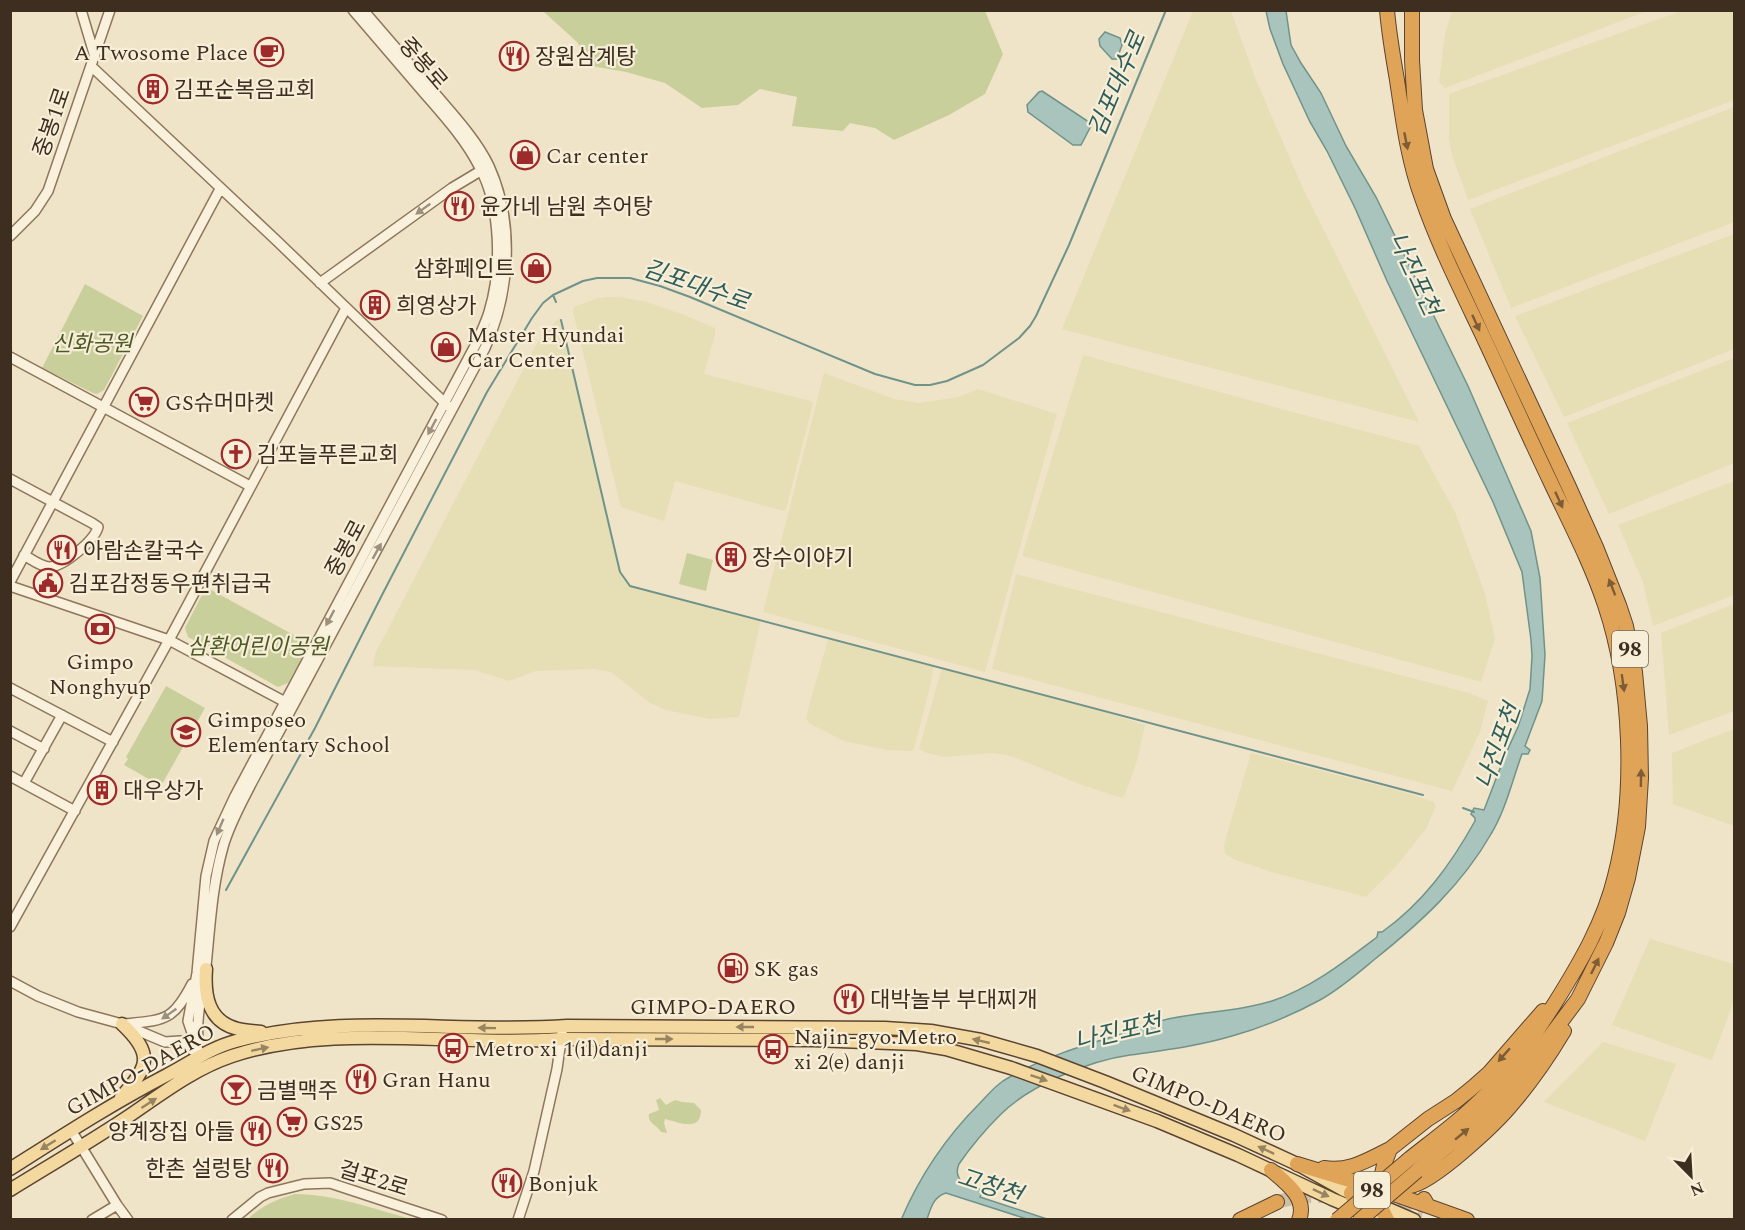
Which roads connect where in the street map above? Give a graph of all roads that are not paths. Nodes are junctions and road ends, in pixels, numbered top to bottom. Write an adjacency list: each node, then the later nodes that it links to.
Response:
1 (81, 10): 9 (street)
2 (110, 10): 9 (street, 중봉1로)
3 (353, 10): 12 (street, 중봉로)
4 (363, 10): 12 (street)
5 (1387, 10): 10 (highway)
6 (1396, 10): 10 (highway, 98)
7 (1412, 10): 11 (highway, 98)
8 (1422, 10): 11 (highway)
9 (93, 62): 13 (street); 14 (street, 중봉1로)
10 (1397, 84): 37 (highway, 98, one-way to 37)
11 (1415, 93): 51 (highway, 98, one-way to 11)
12 (485, 167): 15 (street, one-way to 15); 19 (street)
13 (220, 189): 15 (street); 18 (street)
14 (10, 236)
15 (320, 283): 16 (street)
16 (346, 308): 19 (street); 21 (street)
17 (10, 357): 18 (street)
18 (103, 406): 21 (street); 22 (street)
19 (448, 406): 27 (street)
20 (12, 484): 22 (street)
21 (250, 486): 25 (street)
22 (53, 502): 23 (street); 23 (street)
23 (24, 555): 24 (street)
24 (10, 584): 25 (street)
25 (169, 640): 27 (street); 30 (street)
26 (10, 688): 28 (street)
27 (289, 704): 36 (street)
28 (62, 716): 30 (street); 31 (street)
29 (10, 731): 31 (street)
30 (113, 742): 34 (street)
31 (44, 749): 33 (street)
32 (10, 776): 33 (street)
33 (24, 783): 34 (street)
34 (75, 811): 35 (street)
35 (10, 927)
36 (201, 971): 39 (street, one-way to 39); 40 (main road); 42 (street)
37 (1570, 980): 46 (highway, one-way to 46); 68 (highway, 98, bridge)
38 (10, 981): 39 (street)
39 (122, 1024): 42 (street); 43 (main road)
40 (272, 1033): 41 (main road, GIMPO-DAERO, one-way to 40); 42 (main road, GIMPO-DAERO)
41 (564, 1033): 42 (main road, GIMPO-DAERO, one-way to 41); 47 (main road, GIMPO-DAERO, one-way to 41); 50 (main road, GIMPO-DAERO, one-way to 50); 64 (street); 65 (street)
42 (202, 1061): 43 (main road, GIMPO-DAERO); 45 (main road, GIMPO-DAERO, one-way to 42)
43 (113, 1106): 44 (main road, GIMPO-DAERO)
44 (72, 1130): 45 (street); 49 (main road, GIMPO-DAERO, one-way to 49)
45 (82, 1147): 53 (main road, GIMPO-DAERO); 56 (street)
46 (1390, 1149): 47 (highway); 48 (highway)
47 (1297, 1164): 52 (highway); 54 (main road, GIMPO-DAERO)
48 (1384, 1165): 51 (highway); 52 (highway)
49 (10, 1169)
50 (1271, 1170): 59 (main road, GIMPO-DAERO, one-way to 59); 67 (highway)
51 (1420, 1177): 57 (highway); 59 (highway, 98, bridge)
52 (1379, 1188): 57 (highway); 58 (highway)
53 (10, 1190)
54 (1351, 1193): 58 (main road, GIMPO-DAERO); 59 (highway)
55 (1276, 1202): 66 (highway)
56 (117, 1205): 60 (street); 61 (street)
57 (1421, 1212): 58 (main road, GIMPO-DAERO); 69 (highway); 70 (highway)
58 (1383, 1215): 59 (main road, GIMPO-DAERO)
59 (1361, 1216)
60 (92, 1220)
61 (128, 1220)
62 (232, 1220): 63 (street, 걸포2로)
63 (442, 1220)
64 (518, 1220)
65 (523, 1220)
66 (1240, 1220)
67 (1299, 1220)
68 (1336, 1220)
69 (1447, 1220)
70 (1467, 1220)

